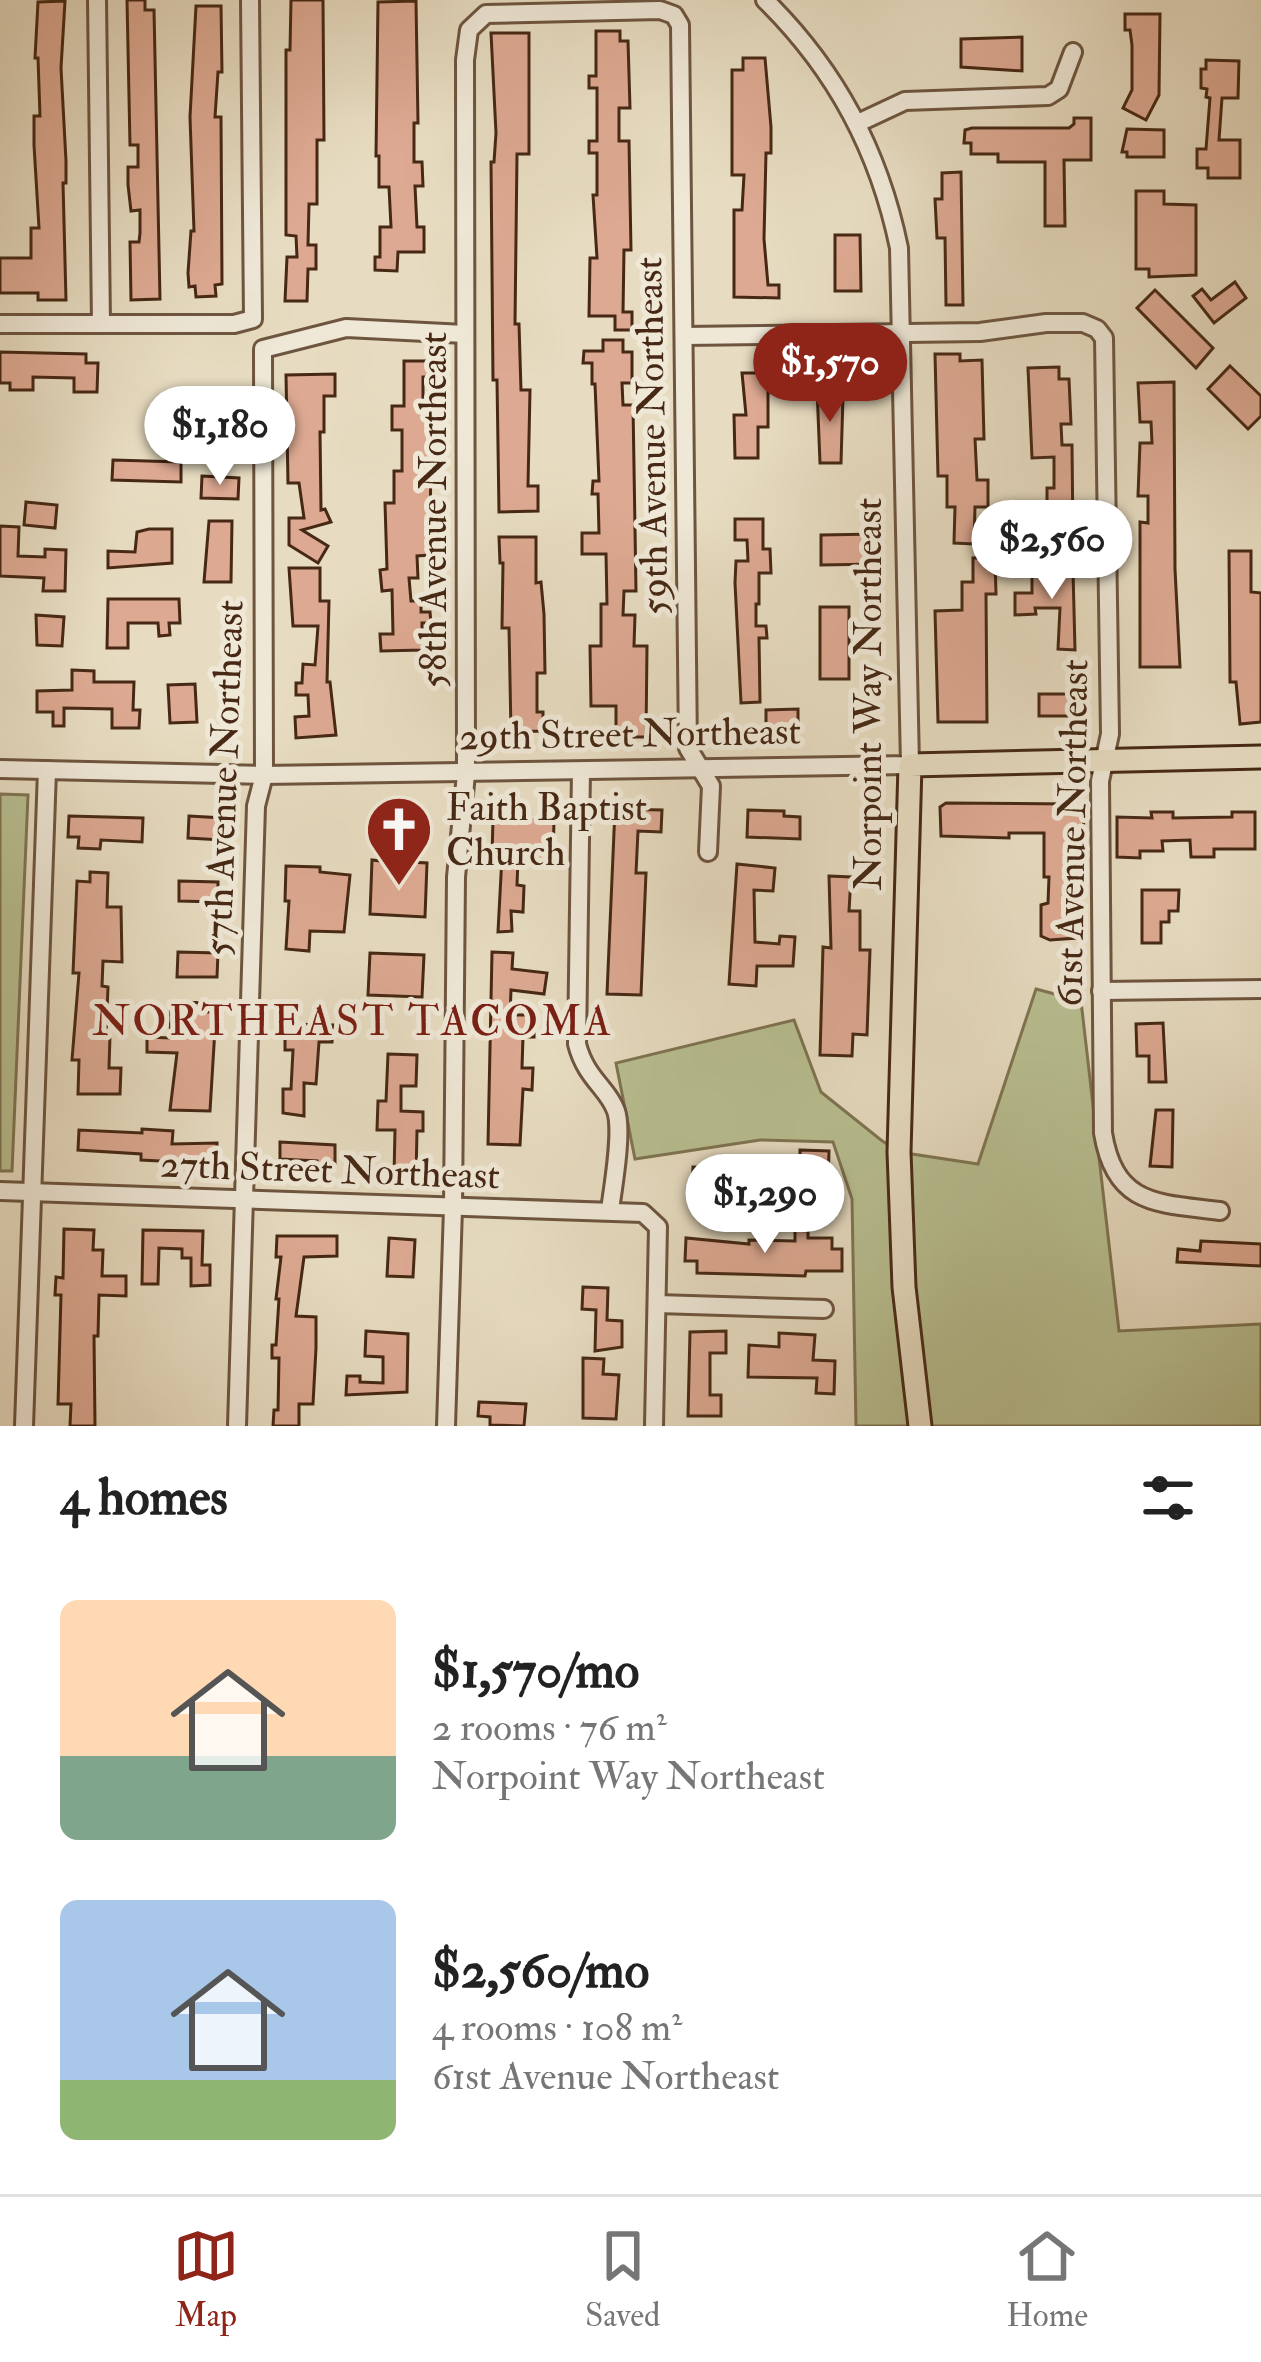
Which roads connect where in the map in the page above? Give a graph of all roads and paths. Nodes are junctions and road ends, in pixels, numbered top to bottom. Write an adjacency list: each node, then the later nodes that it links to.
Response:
1 (97, 0): 8 (street)
2 (250, 0): 8 (street)
3 (765, 0): 6 (street, Norpoint Way Northeast)
4 (471, 26): 10 (street, 58th Avenue Northeast); 11 (street, 59th Avenue Northeast)
5 (1073, 52): 6 (street)
6 (858, 123): 9 (street, Norpoint Way Northeast)
7 (0, 324): 8 (street)
8 (101, 324)
9 (902, 332): 11 (street); 13 (street, 61st Avenue Northeast); 14 (street, Norpoint Way Northeast)
10 (465, 334): 19 (street, 58th Avenue Northeast); 20 (street, 57th Avenue Northeast)
11 (684, 336): 15 (street, 59th Avenue Northeast)
12 (1261, 757): 13 (main road, 29th Street Northeast)
13 (1103, 760): 14 (main road, 29th Street Northeast); 23 (street, 61st Avenue Northeast)
14 (910, 765): 15 (street, 29th Street Northeast); 36 (main road, Norpoint Way Northeast)
15 (698, 767): 18 (street, 29th Street Northeast); 21 (street, 59th Avenue Northeast)
16 (0, 769): 17 (street, 29th Street Northeast)
17 (46, 770): 20 (street, 29th Street Northeast); 25 (street)
18 (581, 771): 19 (street, 29th Street Northeast); 28 (street)
19 (466, 774): 20 (street, 29th Street Northeast); 27 (street, 58th Avenue Northeast)
20 (264, 775): 26 (street, 57th Avenue Northeast)
21 (708, 852)
22 (1261, 989): 23 (street)
23 (1100, 991): 29 (street, 61st Avenue Northeast)
24 (0, 1191): 25 (street, 27th Street Northeast)
25 (30, 1192): 26 (street, 27th Street Northeast); 32 (street)
26 (243, 1200): 27 (street, 27th Street Northeast); 33 (street, 57th Avenue Northeast)
27 (453, 1208): 28 (street, 27th Street Northeast); 34 (street, 58th Avenue Northeast)
28 (610, 1210): 30 (street, 27th Street Northeast)
29 (1220, 1211)
30 (657, 1304): 31 (street); 35 (street)
31 (824, 1309)
32 (23, 1426)
33 (237, 1426)
34 (446, 1426)
35 (654, 1426)
36 (920, 1426)

